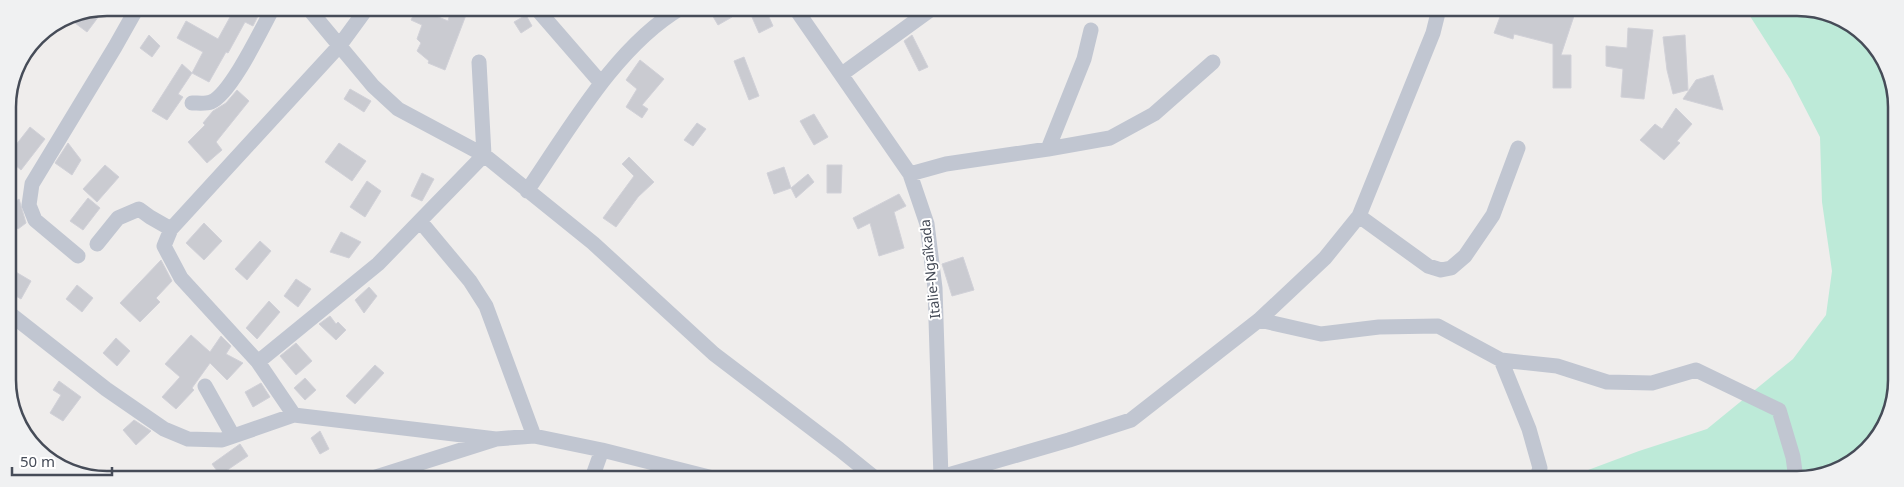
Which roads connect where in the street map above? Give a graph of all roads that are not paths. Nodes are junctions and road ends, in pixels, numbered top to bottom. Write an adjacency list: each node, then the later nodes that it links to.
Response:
1 (133, 16): 26 (street)
2 (269, 16): 16 (street)
3 (315, 16): 11 (street)
4 (361, 16): 11 (street)
5 (543, 16): 15 (street)
6 (667, 16): 15 (street)
7 (801, 16): 14 (street, Italie-Ngaîkada)
8 (921, 16): 14 (street)
9 (1437, 16): 22 (street)
10 (1091, 30): 18 (street)
11 (340, 45): 19 (street); 24 (street)
12 (479, 62): 19 (street)
13 (1213, 62): 18 (street)
14 (842, 74): 20 (street, Italie-Ngaîkada)
15 (602, 83): 21 (street)
16 (192, 103)
17 (1518, 148): 22 (street)
18 (1048, 149): 20 (street)
19 (484, 155): 21 (street); 23 (street)
20 (910, 174): 41 (street, Italie-Ngaîkada)
21 (527, 191): 40 (street)
22 (1359, 216): 28 (street)
23 (420, 221): 30 (street); 34 (street)
24 (171, 229): 25 (street); 30 (street)
25 (97, 244)
26 (78, 256)
27 (16, 318): 33 (street)
28 (1259, 320): 29 (street); 42 (street)
29 (1501, 360): 43 (street); 44 (street)
30 (258, 362): 32 (street)
31 (205, 386): 33 (street)
32 (294, 415): 33 (street); 35 (street)
33 (233, 436)
34 (534, 436): 35 (street); 36 (street)
35 (496, 439): 37 (street)
36 (602, 450): 38 (street); 39 (street)
37 (395, 471)
38 (594, 471)
39 (685, 471)
40 (866, 471)
41 (941, 471)
42 (965, 471)
43 (1539, 471)
44 (1795, 471)

